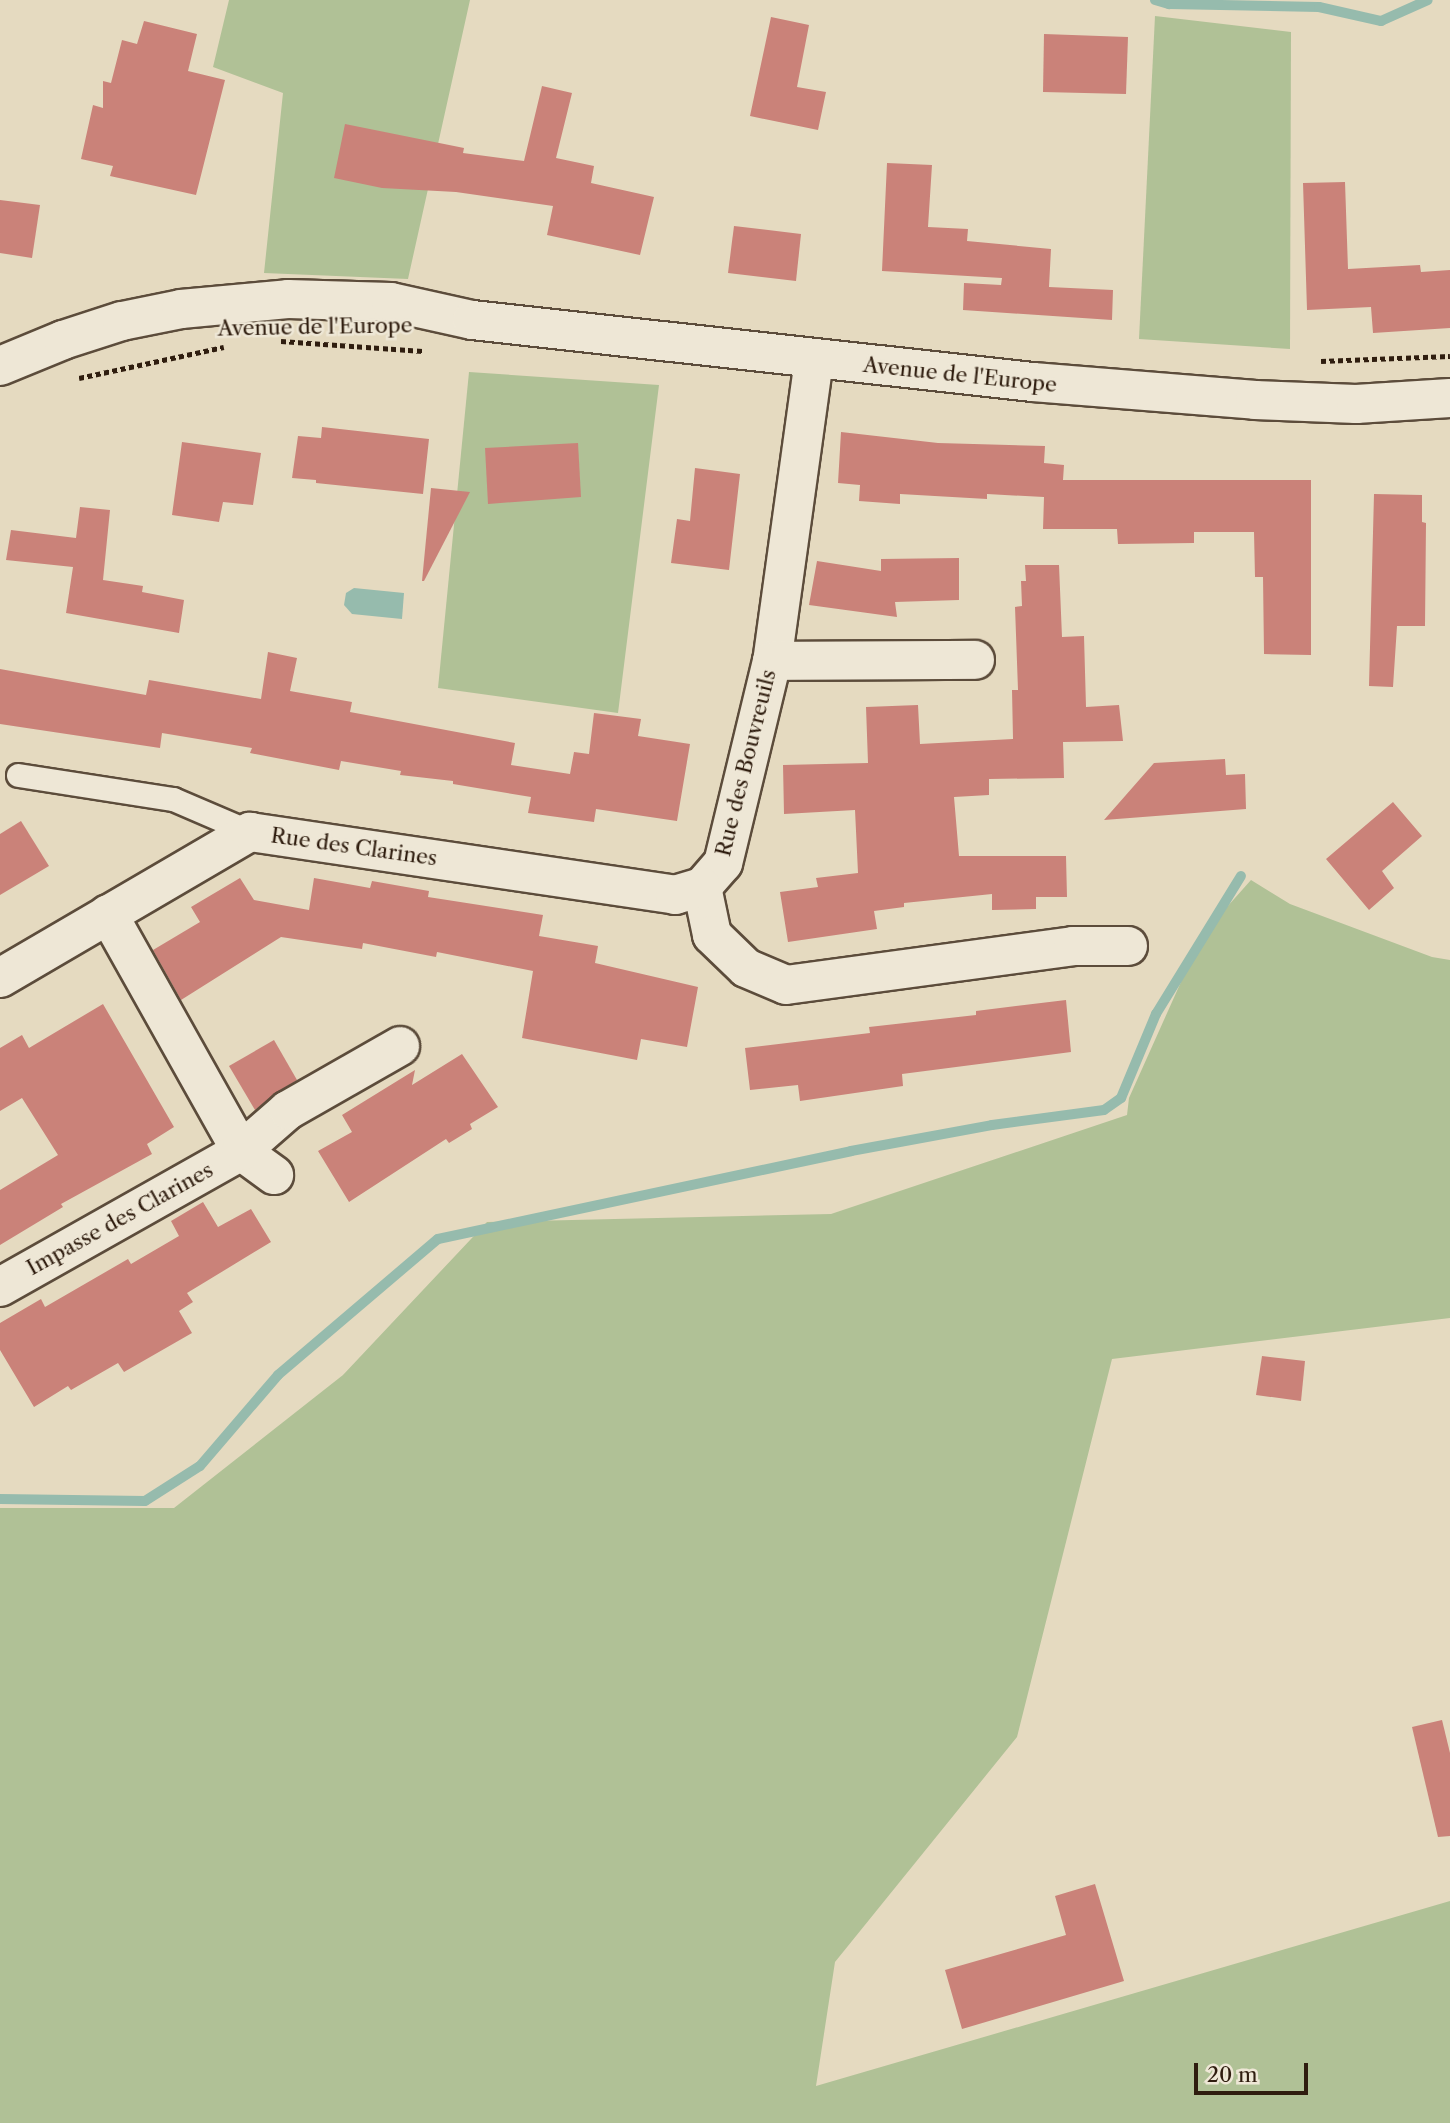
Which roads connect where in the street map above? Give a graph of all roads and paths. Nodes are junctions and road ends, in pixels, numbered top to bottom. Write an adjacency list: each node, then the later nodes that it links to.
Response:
1 (472, 320): 2 (street, Avenue de l'Europe); 3 (street, Avenue de l'Europe); 4 (street, Avenue de l'Europe)
2 (814, 360): 5 (street, Avenue de l'Europe); 7 (street, Rue des Bouvreuils)
3 (0, 366)
4 (0, 393)
5 (1450, 398)
6 (975, 660): 7 (street)
7 (772, 662): 10 (street, Rue des Bouvreuils)
8 (18, 775): 9 (lane)
9 (250, 832): 10 (street, Rue des Clarines); 11 (street, Rue des Clarines)
10 (702, 887): 12 (street)
11 (108, 914): 13 (street, Rue des Clarines); 15 (street)
12 (1128, 946)
13 (0, 978)
14 (400, 1046): 15 (street, Impasse des Clarines)
15 (241, 1151): 16 (street); 17 (street, Impasse des Clarines)
16 (274, 1175)
17 (0, 1287)

